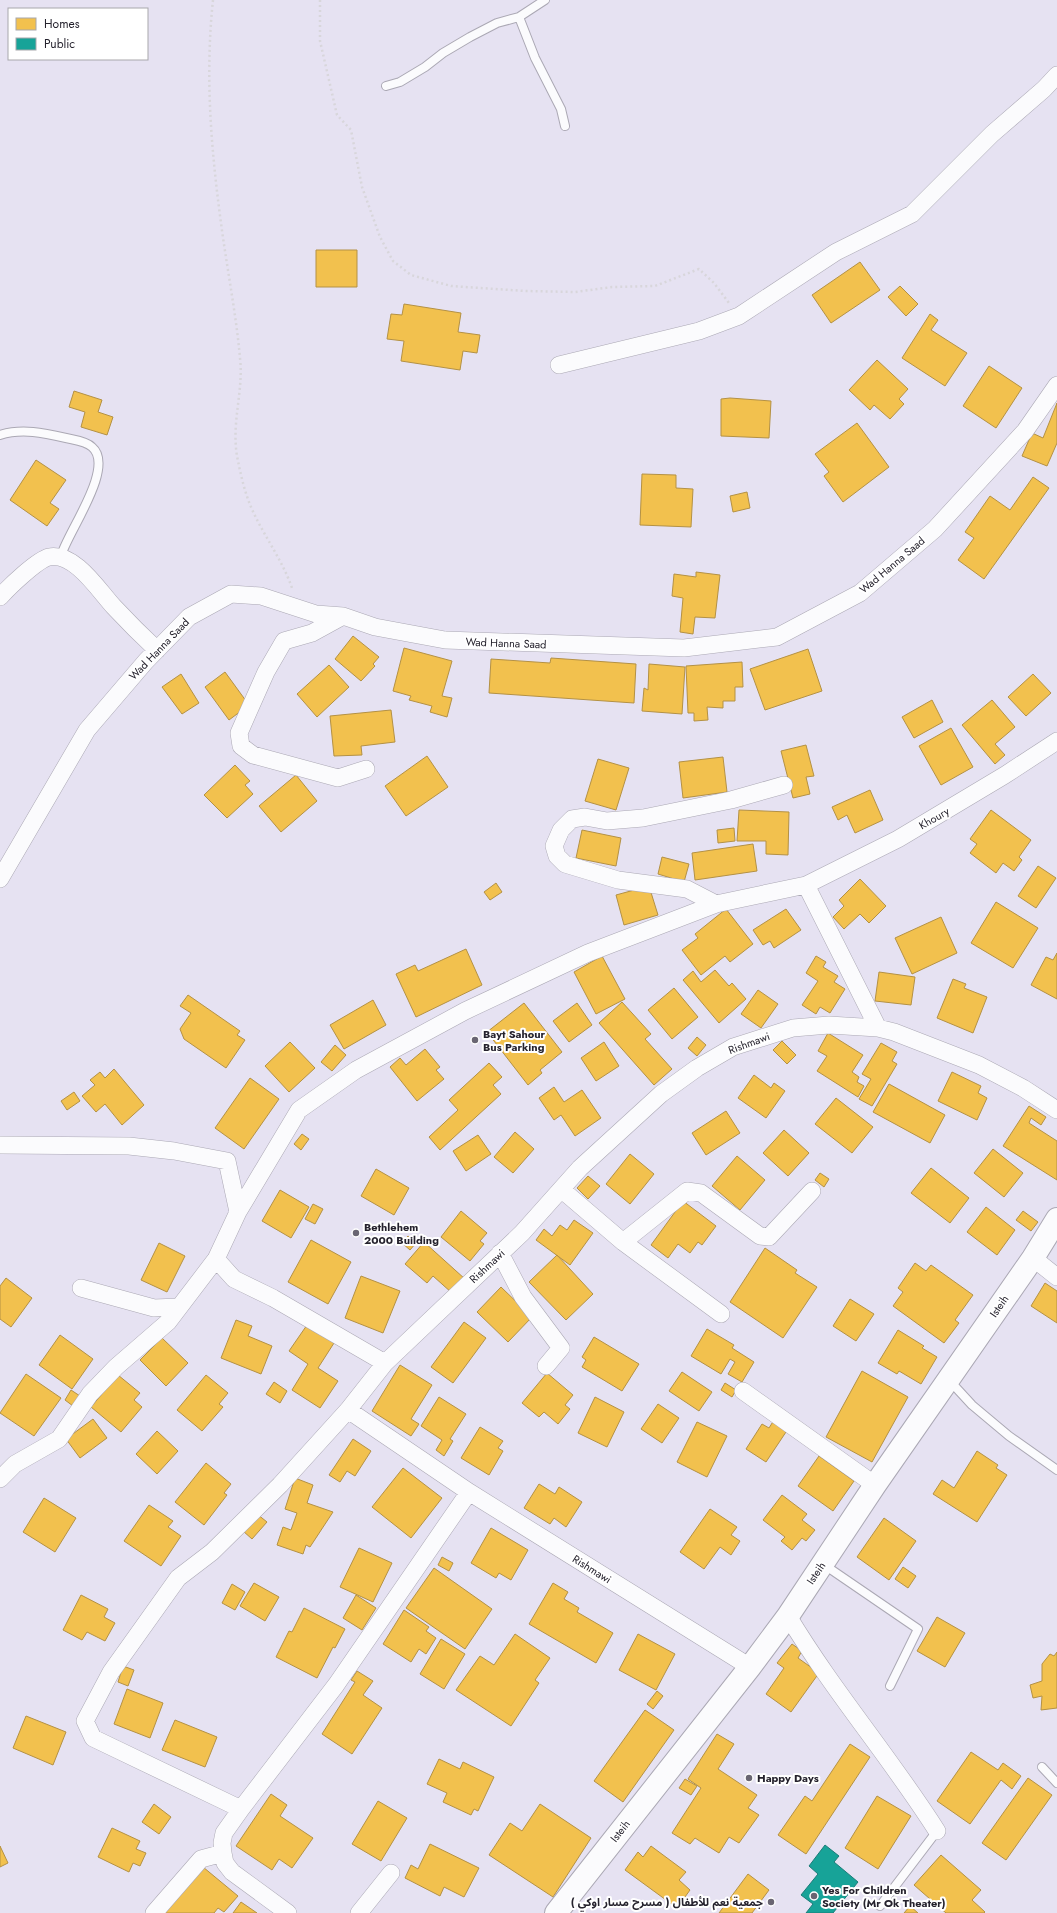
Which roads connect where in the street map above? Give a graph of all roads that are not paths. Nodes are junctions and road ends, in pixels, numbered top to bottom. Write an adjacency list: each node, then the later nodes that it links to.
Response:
1 (545, 0): 2 (lane)
2 (519, 17): 4 (lane); 5 (lane)
3 (1057, 75): 6 (street)
4 (386, 86)
5 (565, 126)
6 (559, 366)
7 (1057, 385): 11 (street, Wad Hanna Saad)
8 (0, 435): 9 (lane)
9 (62, 556): 10 (street); 12 (street)
10 (0, 597)
11 (343, 616): 12 (street, Wad Hanna Saad); 14 (street)
12 (157, 650): 16 (street, Wad Hanna Saad)
13 (1057, 741): 17 (street, Khoury)
14 (366, 769)
15 (784, 785): 18 (street)
16 (0, 879)
17 (806, 885): 18 (street, Khoury); 19 (street)
18 (716, 904): 24 (street, Khoury)
19 (878, 1028): 20 (street, Rishmawi); 22 (street, Rishmawi)
20 (1057, 1110)
21 (0, 1145): 24 (street)
22 (561, 1189): 26 (street); 27 (street, Rishmawi)
23 (812, 1191): 26 (street)
24 (238, 1212): 29 (street, Khoury)
25 (1057, 1219): 28 (street, Isteih)
26 (623, 1242): 33 (street)
27 (500, 1253): 34 (street, Rishmawi); 35 (street)
28 (1033, 1258): 30 (street); 36 (street, Isteih)
29 (216, 1259): 32 (street, Khoury); 34 (street)
30 (1057, 1277)
31 (81, 1288): 32 (street)
32 (179, 1307): 40 (street, Khoury)
33 (721, 1314)
34 (385, 1363): 38 (street, Rishmawi)
35 (546, 1366)
36 (949, 1379): 39 (lane); 41 (street, Isteih)
37 (743, 1391): 41 (street)
38 (348, 1410): 42 (street, Rishmawi); 49 (street)
39 (1057, 1470)
40 (0, 1479)
41 (875, 1485): 43 (street, Isteih)
42 (469, 1492): 45 (street, Rishmawi); 49 (street)
43 (822, 1564): 44 (street, Isteih); 46 (lane)
44 (788, 1616): 45 (street, Isteih); 50 (street)
45 (750, 1667): 57 (street, Isteih)
46 (890, 1686)
47 (1042, 1767): 48 (lane)
48 (1057, 1782)
49 (240, 1808): 51 (street)
50 (937, 1831): 53 (lane)
51 (223, 1853): 54 (street); 55 (street)
52 (391, 1873): 56 (street)
53 (880, 1906)
54 (154, 1913)
55 (288, 1913)
56 (359, 1913)
57 (556, 1913)

